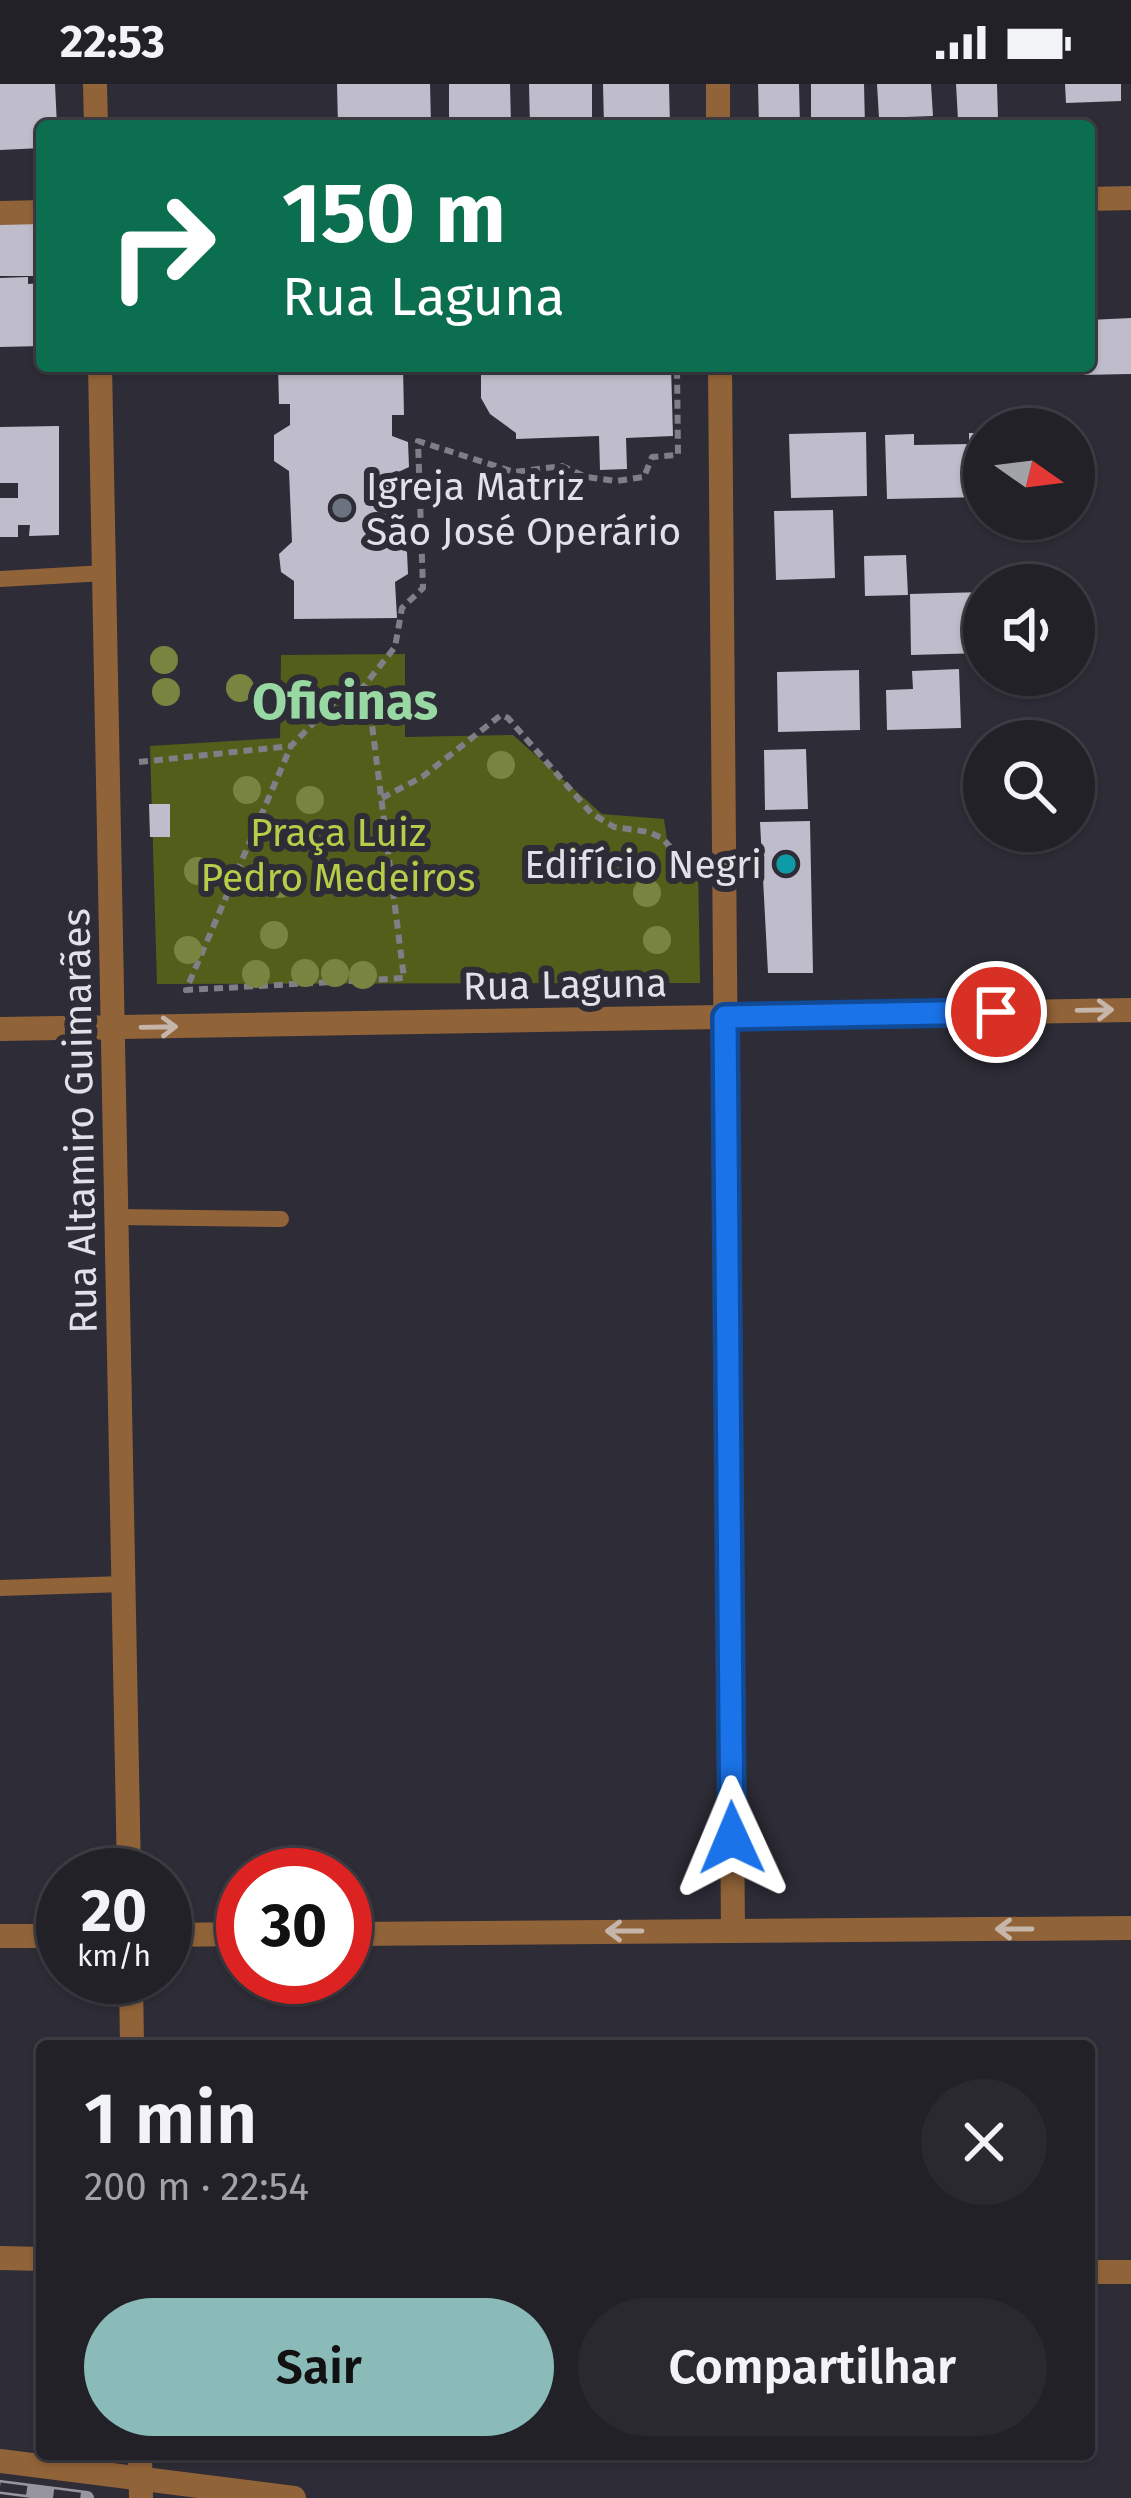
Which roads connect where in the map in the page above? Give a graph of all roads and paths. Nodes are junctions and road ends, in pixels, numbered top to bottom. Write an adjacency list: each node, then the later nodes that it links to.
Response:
1 (95, 84): 3 (street)
2 (718, 84): 4 (street)
3 (96, 120)
4 (718, 120)
5 (1131, 198): 6 (street)
6 (1095, 199)
7 (36, 212): 8 (street)
8 (0, 213)
9 (100, 372): 12 (street, Rua Altamiro Guimarães)
10 (677, 372): 14 (path)
11 (720, 372): 20 (street)
12 (105, 573): 13 (lane); 21 (street, Rua Altamiro Guimarães)
13 (0, 578)
14 (360, 692): 15 (path); 17 (path)
15 (291, 746): 16 (path); 17 (path)
16 (139, 762)
17 (382, 798): 18 (path)
18 (707, 874)
19 (1131, 1010): 20 (street, Rua Laguna, one-way to 19)
20 (725, 1017): 21 (street, Rua Laguna, one-way to 20); 29 (street)
21 (113, 1027): 22 (street, Rua Laguna); 23 (street, Rua Altamiro Guimarães)
22 (0, 1029)
23 (117, 1217): 24 (lane); 25 (street, Rua Altamiro Guimarães)
24 (281, 1220)
25 (124, 1584): 26 (lane); 27 (street, Rua Altamiro Guimarães)
26 (0, 1588)
27 (129, 1848)
28 (1131, 1928): 29 (street, one-way to 29)
29 (733, 1931): 30 (street, one-way to 30)
30 (372, 1934)
31 (0, 1936): 32 (street)
32 (36, 1936)
33 (131, 2004): 34 (street)
34 (132, 2040)
35 (0, 2258): 36 (street)
36 (36, 2259)
37 (1095, 2272): 38 (street)
38 (1131, 2272)
39 (0, 2461): 40 (street)
40 (141, 2477): 41 (street)
41 (294, 2498)

